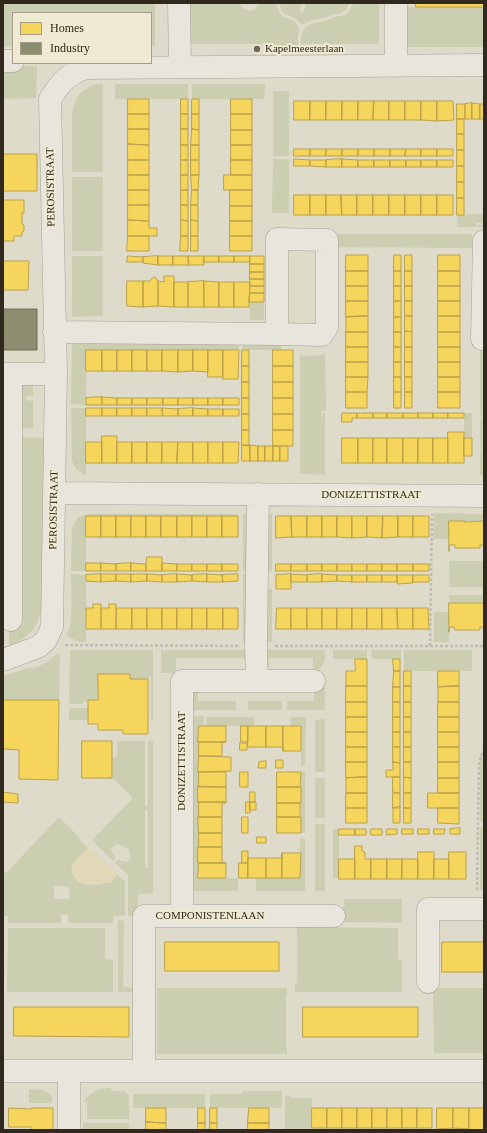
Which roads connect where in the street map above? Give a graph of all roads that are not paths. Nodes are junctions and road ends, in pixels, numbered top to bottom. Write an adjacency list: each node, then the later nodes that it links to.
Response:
1 (179, 3): 5 (street)
2 (396, 3): 4 (street)
3 (484, 65): 4 (street)
4 (396, 66): 5 (street)
5 (180, 67): 6 (street)
6 (64, 68): 8 (street, PEROSISTRAAT)
7 (484, 241): 10 (street)
8 (54, 332): 9 (street); 12 (street, PEROSISTRAAT)
9 (277, 334): 9 (street)
10 (484, 339)
11 (7, 374): 12 (street); 13 (street)
12 (56, 374): 14 (street, PEROSISTRAAT)
13 (7, 423): 17 (street)
14 (54, 492): 15 (street, DONIZETTISTRAAT); 18 (street, PEROSISTRAAT)
15 (258, 494): 16 (street, DONIZETTISTRAAT); 19 (street)
16 (484, 496)
17 (11, 620)
18 (3, 660)
19 (257, 681): 20 (street, DONIZETTISTRAAT); 22 (street, DONIZETTISTRAAT)
20 (314, 681)
21 (480, 909): 24 (street)
22 (182, 916): 23 (street, COMPONISTENLAAN); 25 (street, COMPONISTENLAAN)
23 (334, 916)
24 (428, 982)
25 (144, 1070): 27 (street); 28 (street)
26 (3, 1071): 27 (street)
27 (68, 1071): 29 (street)
28 (484, 1071)
29 (69, 1130)

